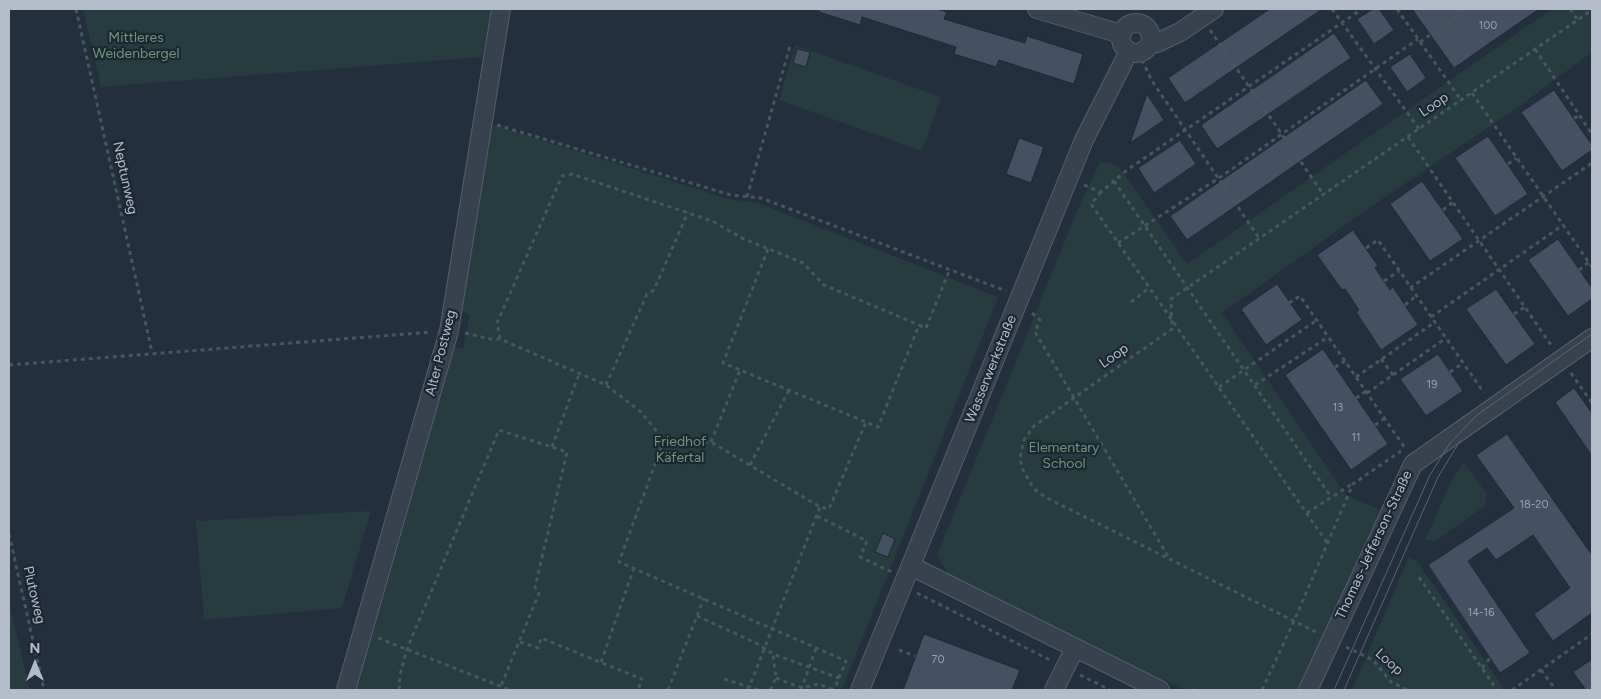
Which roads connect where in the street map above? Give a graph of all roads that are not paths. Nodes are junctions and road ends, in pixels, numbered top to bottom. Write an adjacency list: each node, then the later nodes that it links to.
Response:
1 (501, 9): 10 (street, Alter Postweg)
2 (1036, 9): 5 (street)
3 (1207, 13): 6 (street)
4 (1143, 16): 5 (street); 6 (street)
5 (1121, 34): 6 (street)
6 (1139, 49): 8 (street, Wasserwerkstraße)
7 (1592, 338): 14 (street, Thomas-Jefferson-Straße)
8 (907, 577): 9 (street); 11 (street, Wasserwerkstraße)
9 (1075, 648): 12 (street); 13 (street)
10 (346, 690)
11 (860, 690)
12 (1054, 690)
13 (1160, 690)
14 (1308, 690)

